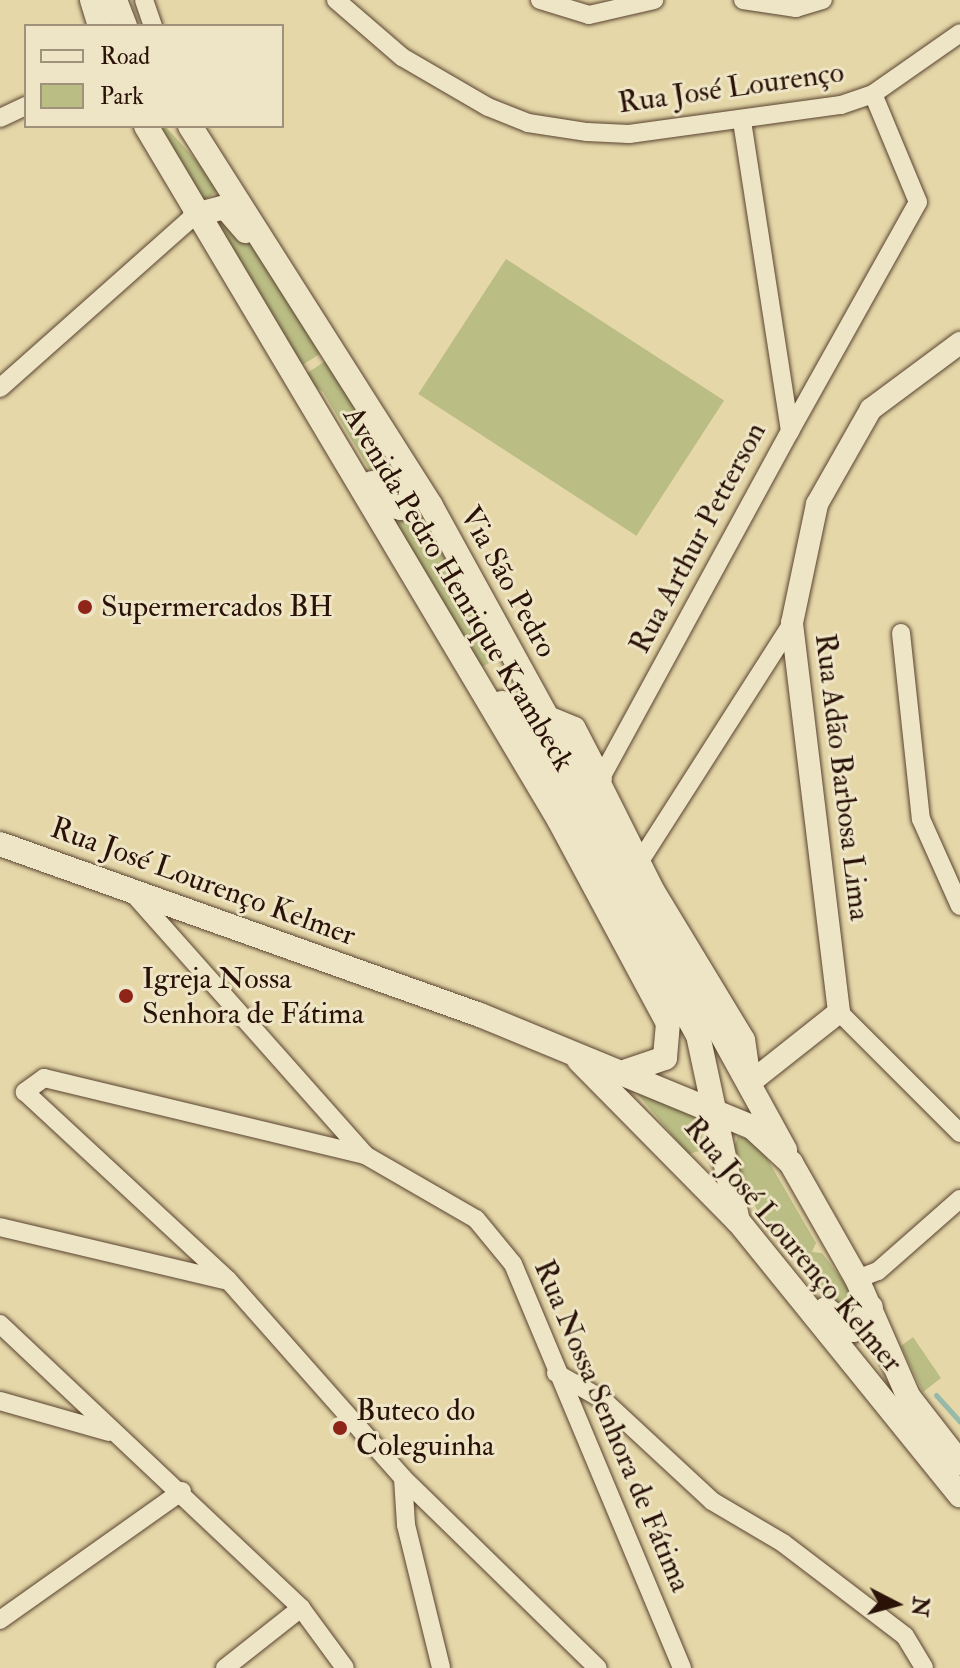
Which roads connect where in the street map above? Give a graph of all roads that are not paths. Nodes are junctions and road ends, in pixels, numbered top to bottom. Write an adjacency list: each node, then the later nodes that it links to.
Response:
1 (92, 0): 9 (main road)
2 (115, 0): 10 (main road)
3 (144, 0): 11 (street)
4 (336, 0): 16 (street, Rua José Lourenço)
5 (540, 0): 6 (street)
6 (654, 0)
7 (743, 0): 8 (street)
8 (823, 0)
9 (99, 24)
10 (124, 24)
11 (152, 24)
12 (960, 33): 13 (street, Rua José Lourenço)
13 (873, 94): 16 (street, Rua José Lourenço); 24 (street)
14 (24, 107): 15 (street)
15 (0, 118)
16 (742, 121): 24 (street, Rua Arthur Petterson)
17 (147, 128): 19 (main road, Avenida Pedro Henrique Krambeck)
18 (202, 136): 20 (main road, Via São Pedro)
19 (195, 215): 20 (main road); 22 (street); 23 (main road, Avenida Pedro Henrique Krambeck)
20 (314, 319): 25 (main road, Via São Pedro)
21 (960, 343): 26 (street, Rua Adão Barbosa Lima)
22 (0, 388)
23 (306, 398): 25 (main road); 28 (main road, Avenida Pedro Henrique Krambeck)
24 (790, 431): 30 (street, Rua Arthur Petterson)
25 (413, 478): 29 (main road, Via São Pedro)
26 (792, 623): 32 (street); 35 (street, Rua Adão Barbosa Lima)
27 (901, 633): 34 (street)
28 (478, 682): 37 (main road, Avenida Pedro Henrique Krambeck); 39 (main road)
29 (545, 717): 30 (main road); 38 (main road, Via São Pedro)
30 (600, 779): 32 (street, Avenida Pedro Henrique Krambeck)
31 (0, 844): 33 (main road, Rua José Lourenço Kelmer)
32 (642, 858): 38 (street, Avenida Pedro Henrique Krambeck)
33 (129, 889): 36 (main road, Rua José Lourenço Kelmer); 41 (street, Rua Nossa Senhora de Fátima)
34 (960, 906)
35 (839, 1012): 38 (street); 40 (street)
36 (565, 1048): 37 (main road, Rua José Lourenço Kelmer); 44 (main road, Rua José Lourenço Kelmer)
37 (627, 1071): 39 (main road, Rua José Lourenço Kelmer)
38 (752, 1081): 42 (main road, Avenida Pedro Henrique Krambeck)
39 (716, 1112): 42 (main road, Rua José Lourenço Kelmer); 44 (main road)
40 (960, 1133)
41 (365, 1155): 48 (street); 51 (street, Rua Nossa Senhora de Fátima)
42 (791, 1163): 47 (main road, Rua José Lourenço Kelmer)
43 (960, 1199): 47 (street)
44 (738, 1221): 46 (main road, Rua José Lourenço Kelmer)
45 (0, 1227): 48 (street)
46 (765, 1255): 49 (main road); 57 (main road, Rua José Lourenço Kelmer)
47 (857, 1279): 49 (main road, Rua José Lourenço Kelmer)
48 (228, 1280): 55 (street)
49 (871, 1307): 54 (main road, Rua José Lourenço Kelmer)
50 (0, 1324): 53 (street)
51 (556, 1373): 64 (street, Rua Nossa Senhora de Fátima); 65 (street)
52 (0, 1401): 53 (street)
53 (112, 1433): 56 (street)
54 (960, 1463)
55 (403, 1478): 62 (street); 63 (street)
56 (182, 1491): 58 (street); 59 (street)
57 (960, 1495)
58 (301, 1608): 60 (street); 61 (street)
59 (0, 1620)
60 (225, 1668)
61 (345, 1668)
62 (441, 1668)
63 (598, 1668)
64 (682, 1668)
65 (924, 1668)

